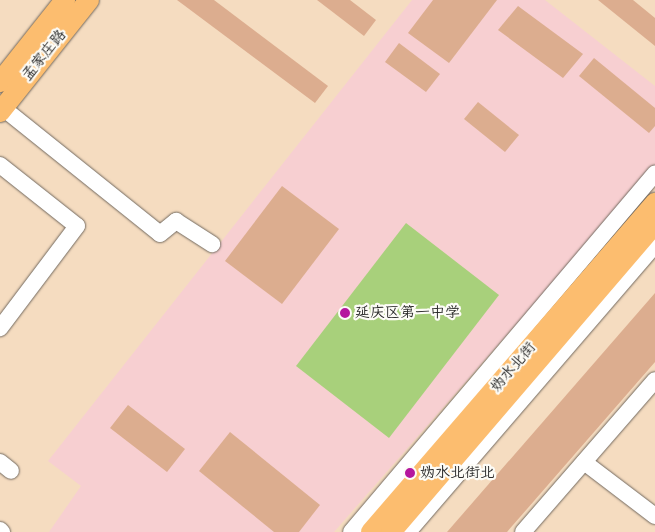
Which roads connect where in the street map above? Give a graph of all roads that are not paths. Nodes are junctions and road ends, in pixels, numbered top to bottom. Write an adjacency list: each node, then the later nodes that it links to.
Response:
1 (65, 0): 3 (main road, 孟家庄路)
2 (88, 0): 4 (main road, 孟家庄路)
3 (0, 82)
4 (1, 110): 9 (street)
5 (0, 165): 11 (street)
6 (655, 174): 15 (street)
7 (655, 203): 16 (main road, 妫水北街)
8 (655, 224): 17 (main road, 妫水北街)
9 (212, 244)
10 (655, 244): 18 (street, 妫水北街)
11 (0, 328)
12 (652, 387): 13 (street)
13 (584, 462): 14 (street); 19 (street)
14 (655, 516)
15 (351, 532)
16 (371, 532)
17 (391, 532)
18 (408, 532)
19 (523, 532)

